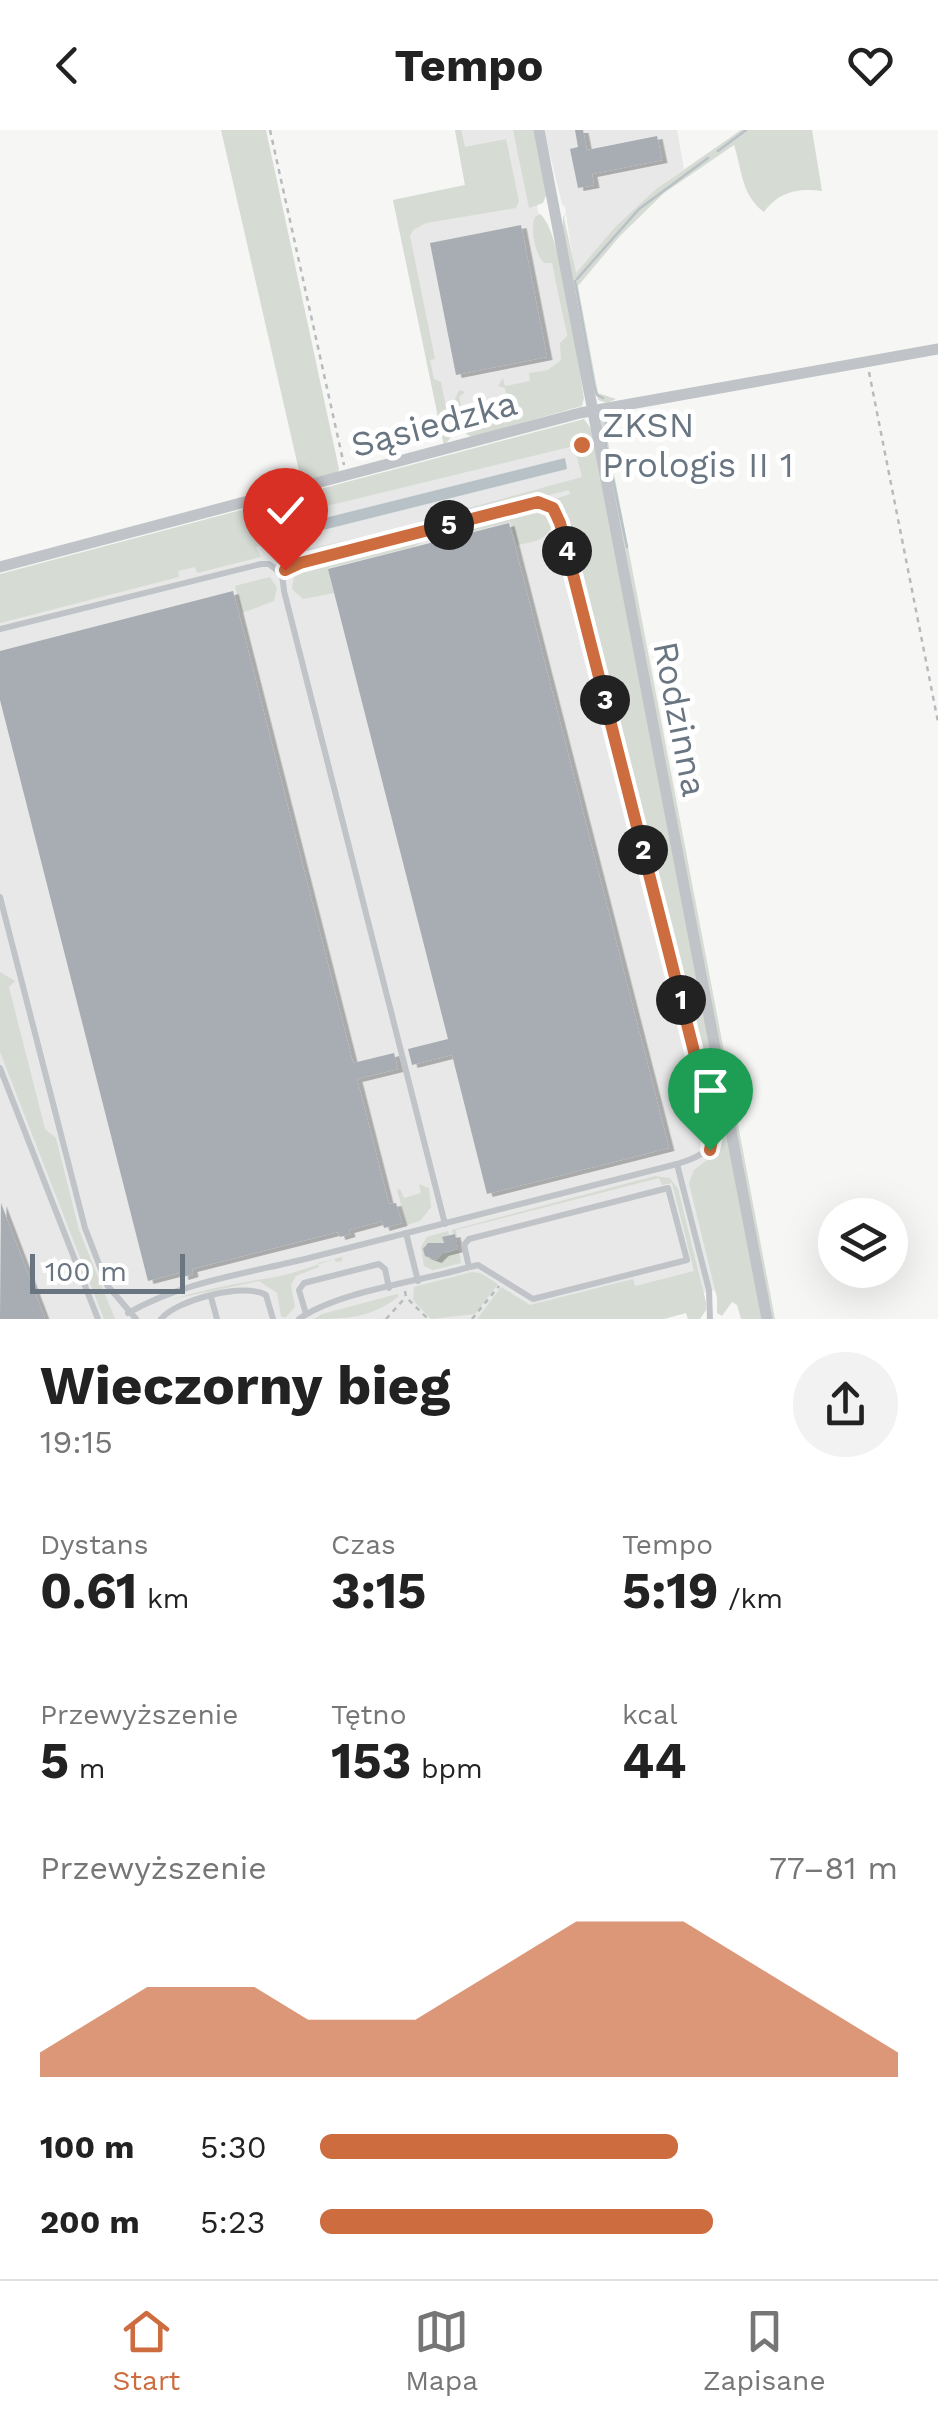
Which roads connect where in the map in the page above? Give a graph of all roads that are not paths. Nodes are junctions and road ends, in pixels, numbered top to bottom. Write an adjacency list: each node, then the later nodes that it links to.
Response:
1 (539, 130): 3 (street, Rodzinna)
2 (938, 349): 3 (street, Sąsiedzka)
3 (592, 410): 4 (street, Sąsiedzka); 23 (street, Rodzinna)
4 (0, 567)
5 (282, 574): 6 (lane); 9 (lane); 10 (lane)
6 (0, 629)
7 (0, 898): 17 (lane)
8 (0, 1068): 18 (lane)
9 (677, 1164): 10 (lane); 22 (lane)
10 (445, 1224): 11 (lane)
11 (406, 1233): 13 (lane); 17 (lane)
12 (470, 1267): 12 (lane); 13 (lane)
13 (418, 1281): 14 (lane)
14 (390, 1288): 16 (lane); 16 (lane)
15 (211, 1297): 19 (lane); 20 (lane); 21 (lane)
16 (302, 1316)
17 (131, 1317)
18 (98, 1319)
19 (161, 1319)
20 (217, 1319)
21 (273, 1319)
22 (710, 1319)
23 (767, 1319)

